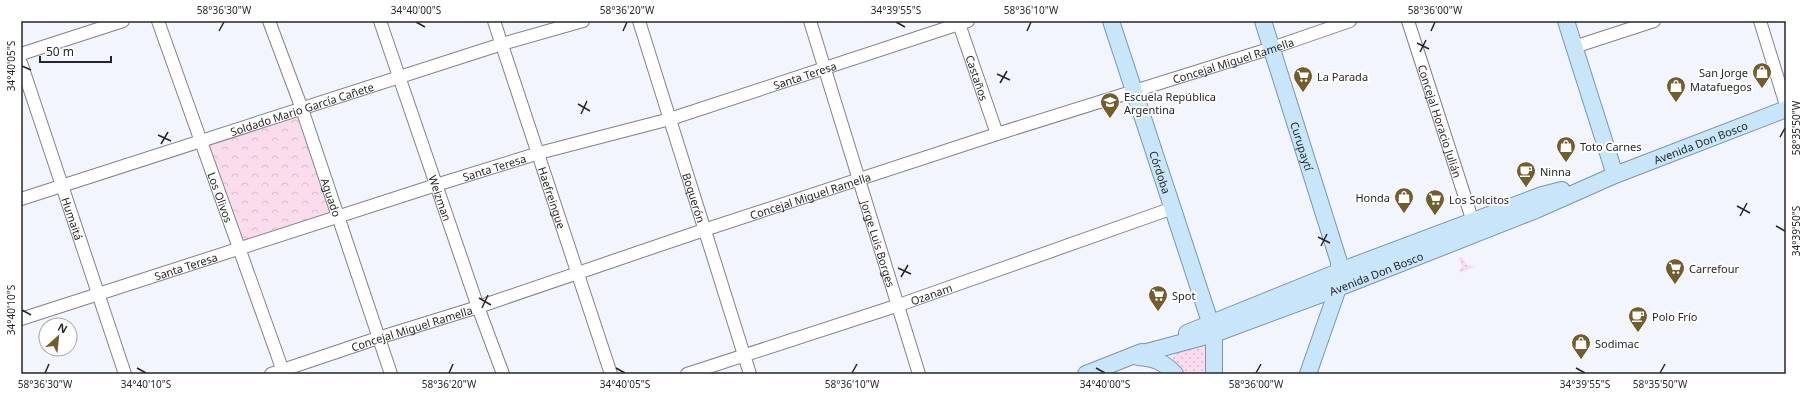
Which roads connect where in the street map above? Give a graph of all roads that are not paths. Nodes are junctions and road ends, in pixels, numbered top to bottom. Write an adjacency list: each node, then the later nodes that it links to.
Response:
1 (123, 21): 20 (street)
2 (158, 21): 30 (street, Los Olivos)
3 (269, 21): 26 (street, Aguado)
4 (380, 21): 23 (street, Weizman)
5 (494, 21): 17 (street, Haefreingue)
6 (583, 21): 17 (street, Soldado Mario García Cañete)
7 (639, 21): 28 (street, Boquerón)
8 (810, 21): 22 (street, Jorge Luis Borges)
9 (1111, 21): 24 (main road, Córdoba)
10 (1263, 21): 19 (main road, Curupaytí)
11 (1350, 21): 19 (street, Concejal Miguel Ramella)
12 (1408, 21): 39 (street, Concejal Horacio Julián)
13 (1566, 21): 18 (main road)
14 (1654, 21): 18 (street)
15 (1760, 21): 25 (street)
16 (962, 22): 22 (street, Santa Teresa); 29 (street, Castaños)
17 (502, 44): 23 (street, Soldado Mario García Cañete); 31 (street, Haefreingue)
18 (1574, 47): 32 (main road)
19 (1272, 48): 24 (street, Concejal Miguel Ramella); 43 (main road, Curupaytí)
20 (21, 54)
21 (21, 63): 35 (street, Humaitá)
22 (824, 68): 28 (street, Santa Teresa); 33 (street, Jorge Luis Borges)
23 (400, 77): 26 (street, Soldado Mario García Cañete); 34 (street, Weizman)
24 (1134, 91): 29 (street, Concejal Miguel Ramella); 37 (main road, Córdoba)
25 (1786, 105)
26 (302, 109): 30 (street, Soldado Mario García Cañete); 38 (street, Aguado)
27 (1786, 109): 32 (main road, Avenida Don Bosco)
28 (670, 119): 31 (street, Santa Teresa); 40 (street, Boquerón)
29 (997, 134): 33 (street, Concejal Miguel Ramella)
30 (200, 142): 35 (street, Soldado Mario García Cañete); 41 (street, Los Olivos)
31 (539, 154): 34 (street, Santa Teresa); 42 (street, Haefreingue)
32 (1615, 175): 39 (main road, Avenida Don Bosco); 43 (main road, Avenida Don Bosco)
33 (860, 181): 40 (street, Concejal Miguel Ramella); 45 (street, Jorge Luis Borges)
34 (436, 184): 38 (street, Santa Teresa); 46 (street, Weizman)
35 (62, 187): 36 (street, Soldado Mario García Cañete); 44 (street, Humaitá)
36 (21, 199)
37 (1172, 208): 45 (street, Ozanam); 48 (main road, Córdoba)
38 (337, 216): 41 (street, Santa Teresa); 49 (street, Aguado)
39 (1473, 222): 43 (main road, Avenida Don Bosco)
40 (704, 230): 42 (street, Concejal Miguel Ramella); 50 (street, Boquerón)
41 (240, 248): 44 (street, Santa Teresa); 52 (street, Los Olivos)
42 (578, 273): 46 (street, Concejal Miguel Ramella); 56 (street, Haefreingue)
43 (1339, 280): 48 (main road, Avenida Don Bosco); 63 (main road)
44 (98, 295): 47 (street, Santa Teresa); 53 (street, Humaitá)
45 (899, 305): 50 (street, Ozanam); 59 (street, Jorge Luis Borges)
46 (478, 307): 49 (street, Concejal Miguel Ramella); 55 (street, Weizman)
47 (21, 319)
48 (1212, 329): 51 (main road, Avenida Don Bosco); 62 (main road, Córdoba)
49 (378, 338): 52 (street, Concejal Miguel Ramella); 54 (street, Aguado)
50 (744, 355): 57 (street, Ozanam); 58 (street, Boquerón)
51 (1132, 356): 60 (main road, Avenida Don Bosco); 61 (main road)
52 (279, 373)
53 (125, 374)
54 (391, 374)
55 (503, 374)
56 (611, 374)
57 (687, 374)
58 (750, 374)
59 (919, 374)
60 (1086, 374)
61 (1175, 374)
62 (1214, 374)
63 (1308, 374)

